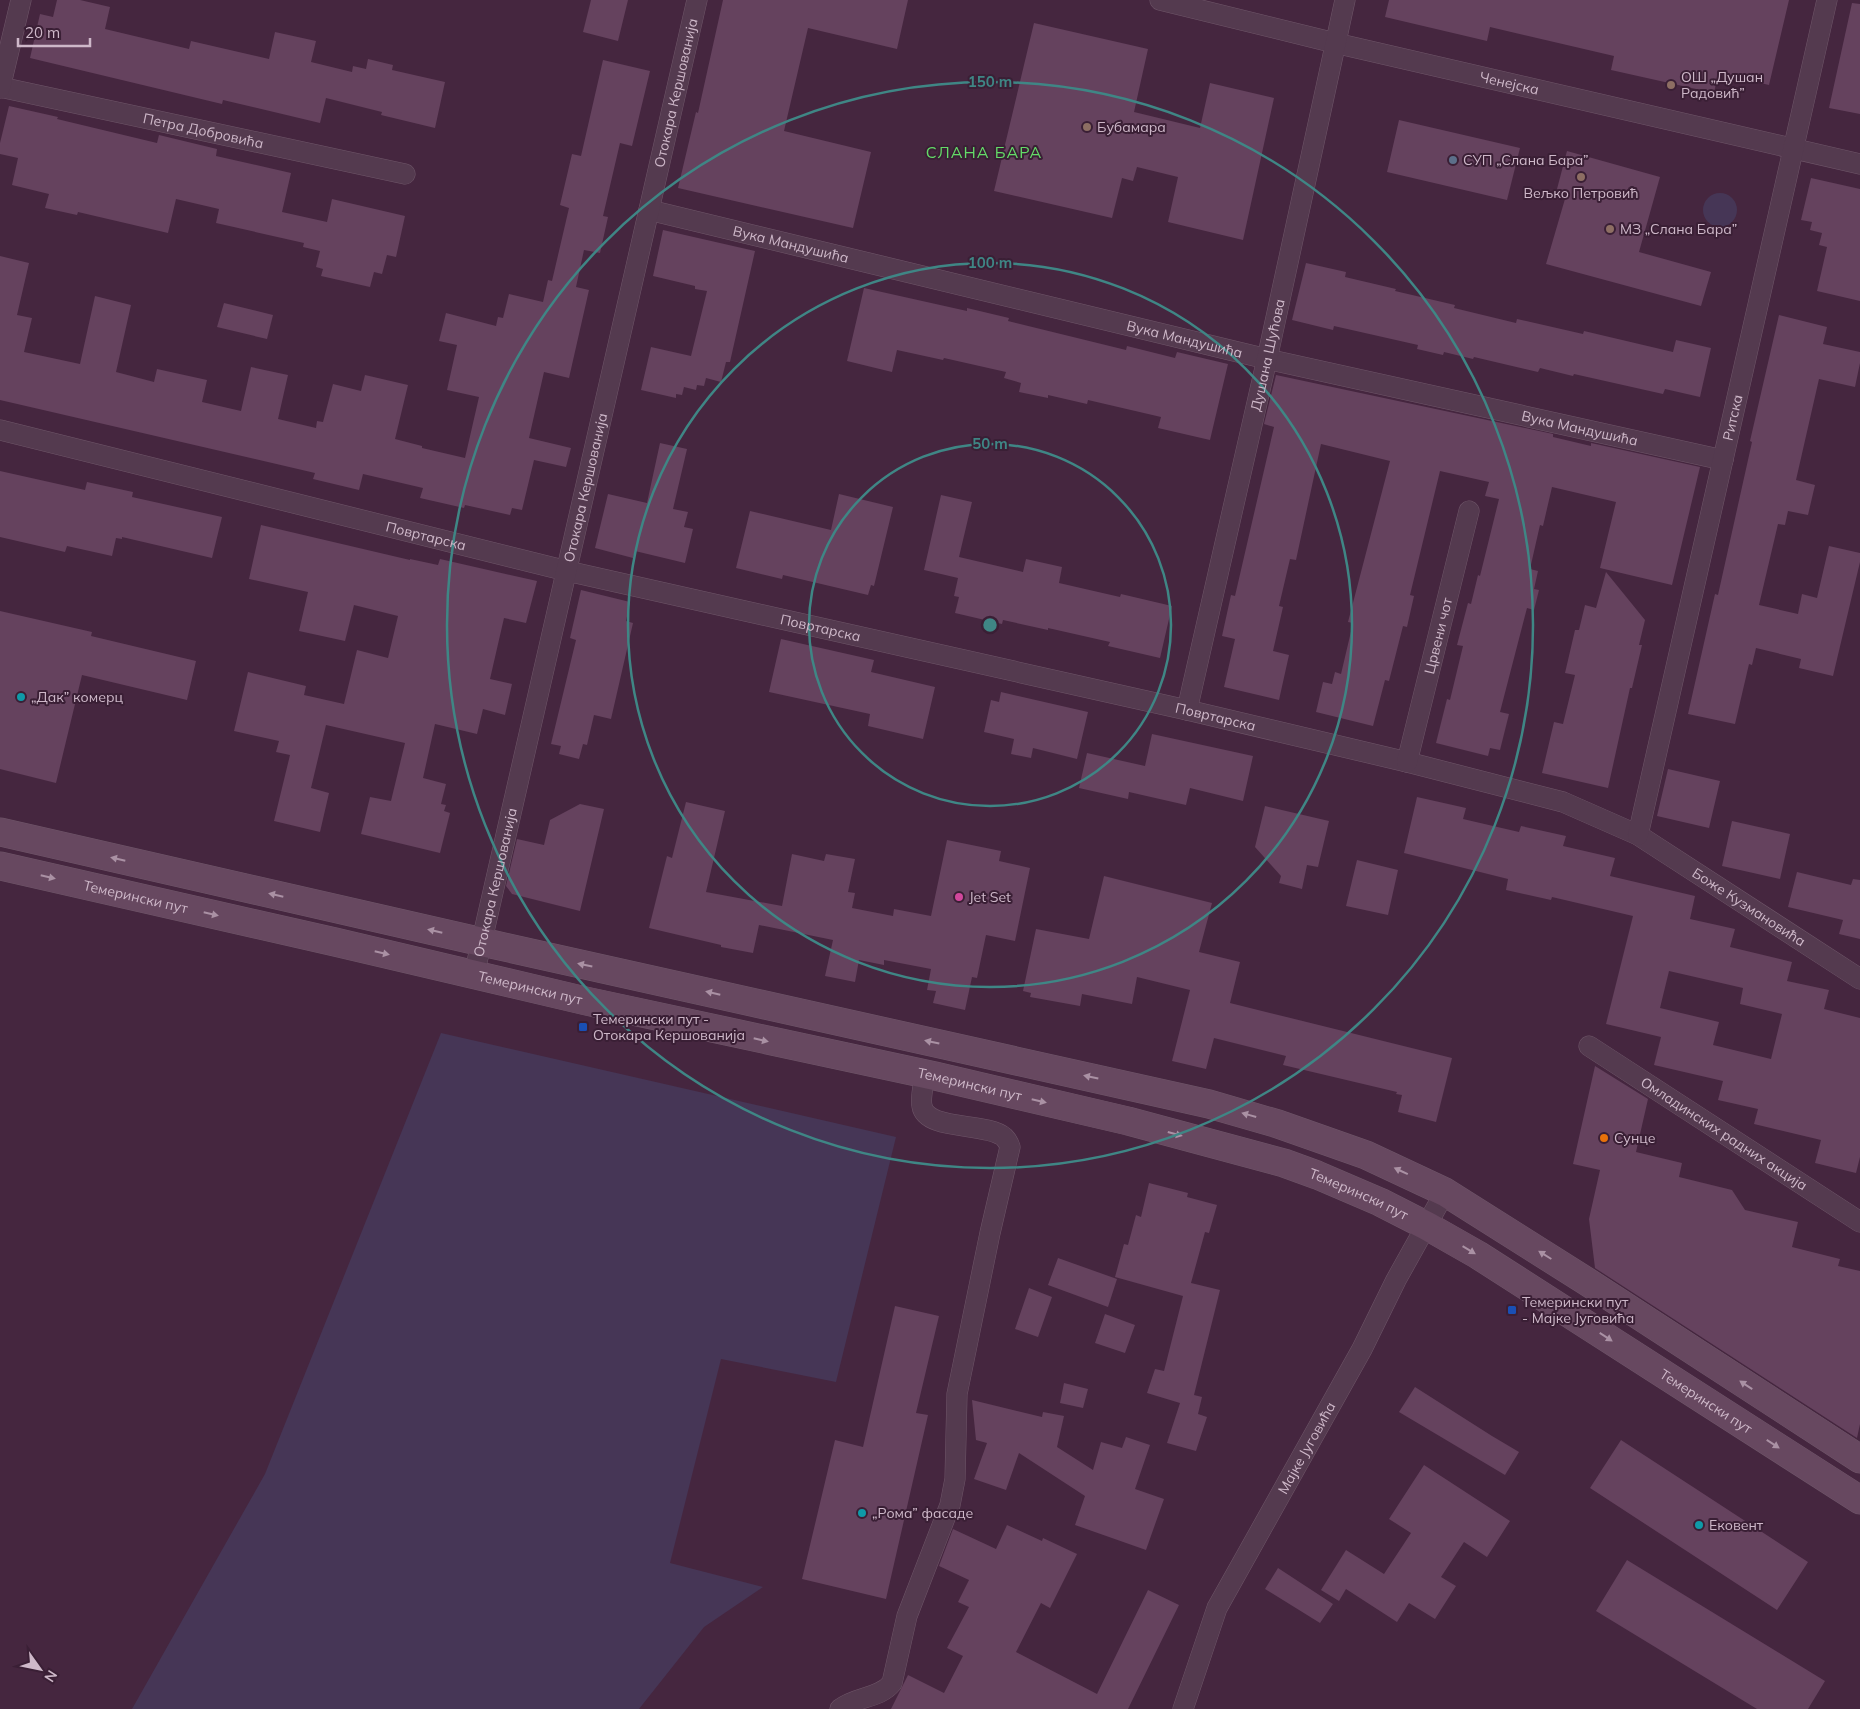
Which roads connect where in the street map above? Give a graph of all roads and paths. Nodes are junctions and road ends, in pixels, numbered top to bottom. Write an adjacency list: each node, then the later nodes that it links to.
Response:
1 (21, 0): 7 (street)
2 (697, 0): 11 (street, Отокара Кершованија)
3 (1160, 0): 6 (street, Ченејска)
4 (1345, 0): 6 (street, Душана Шућова)
5 (1827, 0): 8 (street, Ритска)
6 (1335, 43): 8 (street, Ченејска); 12 (street, Душана Шућова)
7 (0, 87): 10 (street, Петра Добровића)
8 (1794, 149): 9 (street, Ченејска); 14 (street, Ритска)
9 (1860, 164)
10 (405, 174)
11 (649, 210): 12 (street, Вука Мандушића); 16 (street, Отокара Кершованија)
12 (1267, 359): 14 (street, Вука Мандушића); 17 (street, Душана Шућова)
13 (0, 430): 16 (street, Повртарска)
14 (1723, 460): 20 (street, Ритска)
15 (1469, 511): 18 (street, Црвени чот)
16 (567, 571): 17 (street, Повртарска); 22 (street, Отокара Кершованија)
17 (1187, 710): 18 (street, Повртарска)
18 (1407, 762): 20 (street, Повртарска)
19 (0, 832): 22 (main road, one-way to 19)
20 (1638, 835): 24 (street, Боже Кузмановића)
21 (0, 866): 23 (main road, Темерински пут, one-way to 23)
22 (482, 942): 23 (street, Отокара Кершованија); 27 (main road, one-way to 22)
23 (474, 975): 26 (main road, Темерински пут, one-way to 26)
24 (1860, 979)
25 (1589, 1046): 28 (street, Омладинских радних акција)
26 (925, 1074): 29 (main road, Темерински пут, one-way to 29); 32 (street)
27 (1445, 1192): 29 (street, Мајке Југовића); 30 (main road, one-way to 27)
28 (1860, 1222)
29 (1427, 1226): 31 (main road, Темерински пут, one-way to 31); 33 (street, Мајке Југовића)
30 (1860, 1459)
31 (1860, 1500)
32 (840, 1709)
33 (1183, 1709)

